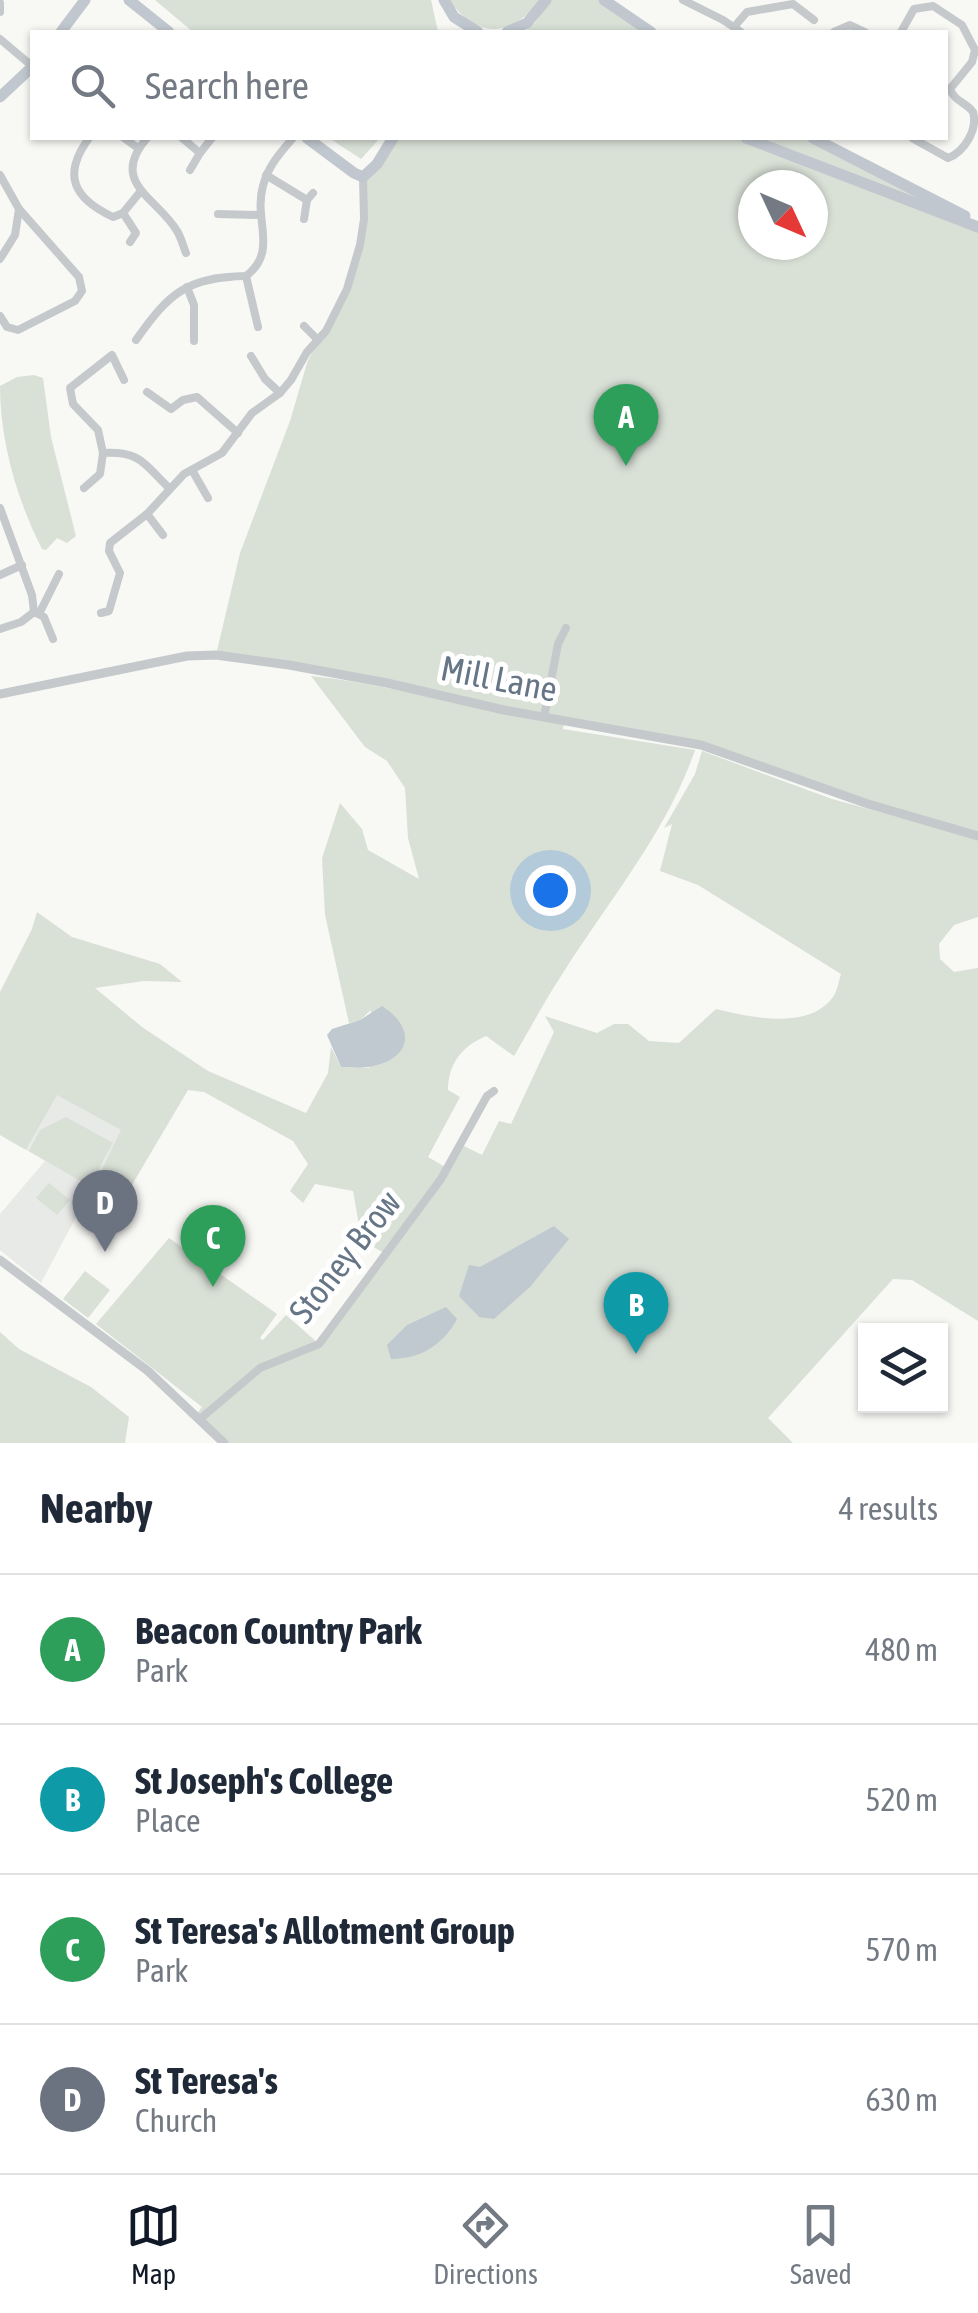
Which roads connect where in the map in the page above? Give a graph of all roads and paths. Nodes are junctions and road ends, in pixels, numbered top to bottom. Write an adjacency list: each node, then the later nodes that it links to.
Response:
1 (86, 0): 11 (main road)
2 (129, 0): 12 (main road)
3 (546, 0): 15 (main road)
4 (604, 0): 16 (main road)
5 (682, 0): 8 (street)
6 (0, 3): 9 (street)
7 (445, 3): 13 (main road); 14 (main road)
8 (700, 4): 17 (street)
9 (0, 12)
10 (810, 20): 17 (street)
11 (62, 30)
12 (166, 30)
13 (451, 30)
14 (474, 30)
15 (511, 30)
16 (648, 30)
17 (738, 30)
18 (902, 30): 20 (street)
19 (0, 39): 21 (street)
20 (976, 54): 23 (street)
21 (30, 64)
22 (30, 68): 24 (main road)
23 (948, 92): 25 (street)
24 (0, 97)
25 (977, 119): 36 (street)
26 (87, 140): 46 (street)
27 (127, 140): 37 (street)
28 (145, 140): 37 (street)
29 (185, 140): 38 (street)
30 (210, 140): 38 (street)
31 (291, 140): 41 (street)
32 (310, 140): 42 (main road)
33 (393, 140): 42 (main road)
34 (751, 140): 49 (main road)
35 (817, 140): 49 (main road)
36 (915, 140)
37 (138, 148): 43 (street)
38 (200, 152): 39 (street)
39 (190, 170)
40 (0, 175): 45 (street)
41 (266, 175): 47 (street); 48 (street)
42 (363, 176): 60 (street)
43 (140, 192): 46 (street); 53 (street)
44 (222, 201): 47 (street)
45 (18, 209): 50 (street); 51 (street)
46 (122, 213): 52 (street)
47 (260, 215): 55 (street)
48 (304, 219)
49 (978, 225)
50 (36, 230): 51 (street); 57 (street)
51 (14, 236): 54 (street)
52 (130, 242)
53 (182, 252)
54 (0, 259)
55 (246, 276): 56 (street); 58 (street)
56 (187, 287): 61 (street); 62 (street)
57 (0, 316)
58 (254, 324)
59 (304, 325): 60 (street)
60 (318, 340): 66 (street)
61 (136, 341)
62 (194, 342)
63 (249, 361): 66 (street)
64 (124, 380): 68 (street)
65 (149, 391): 67 (street)
66 (280, 393): 67 (street)
67 (238, 432): 69 (street)
68 (104, 453): 70 (street); 71 (street)
69 (192, 470): 70 (street); 72 (street)
70 (169, 488): 74 (street)
71 (82, 489)
72 (208, 498)
73 (0, 508): 76 (street)
74 (146, 514): 75 (street); 80 (street)
75 (162, 535)
76 (22, 565): 78 (street); 79 (street)
77 (59, 574): 79 (street)
78 (0, 575)
79 (37, 612): 82 (street); 83 (street)
80 (105, 616)
81 (566, 628): 85 (street)
82 (0, 629)
83 (53, 639)
84 (0, 694): 85 (street, Mill Lane)
85 (544, 716): 86 (street, Mill Lane)
86 (978, 836)
87 (494, 1091): 89 (street, Stoney Brow)
88 (0, 1260): 89 (street)
89 (198, 1417): 90 (street)
90 (224, 1443)

